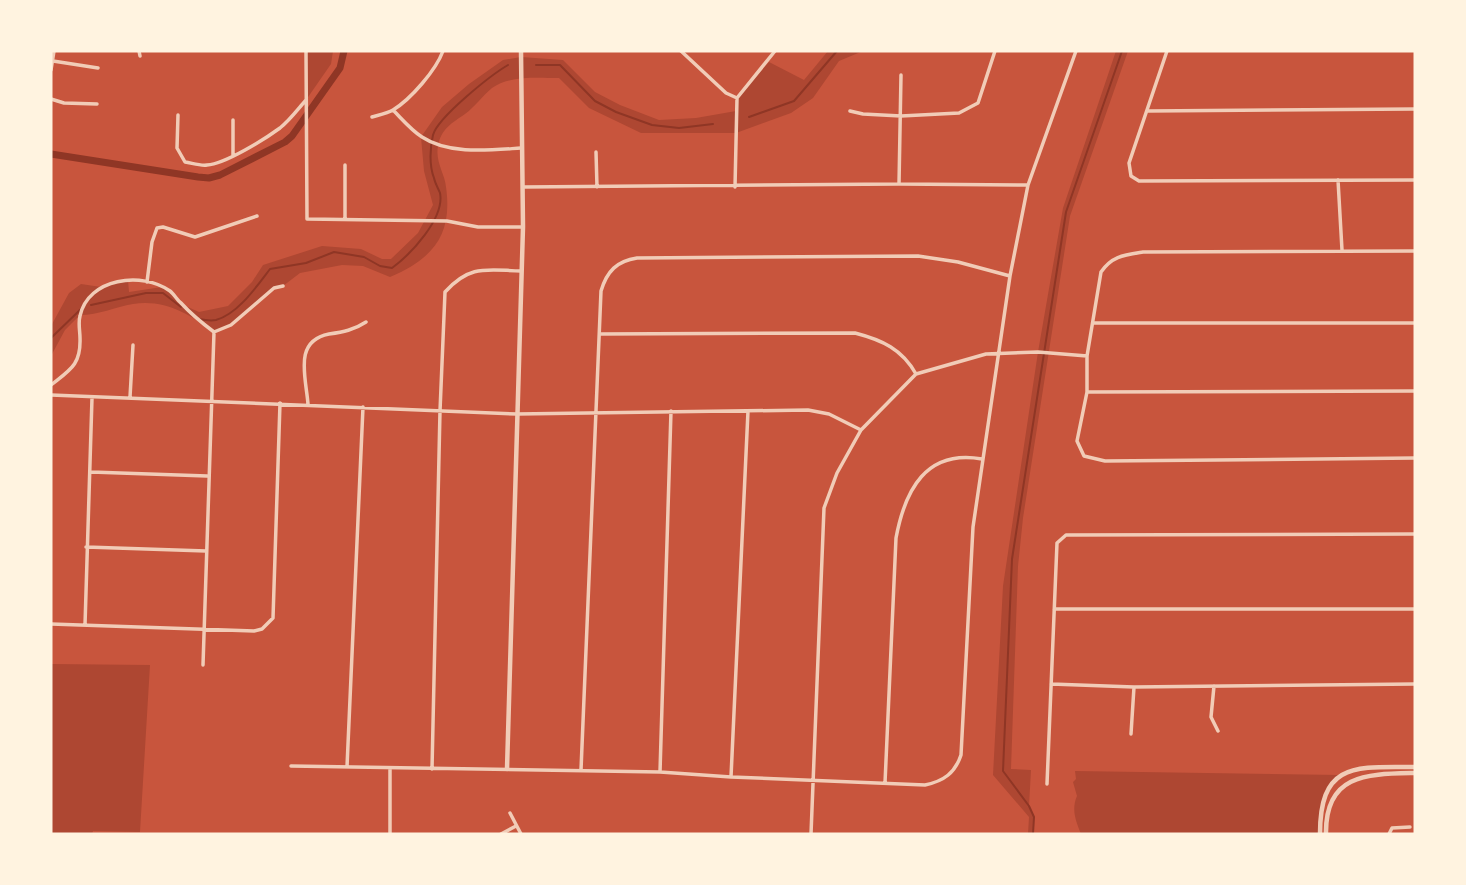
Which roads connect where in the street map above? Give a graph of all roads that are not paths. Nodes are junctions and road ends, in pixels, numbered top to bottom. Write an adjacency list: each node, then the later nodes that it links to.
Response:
1 (54, 51): 10 (street)
2 (306, 51): 16 (street)
3 (443, 51): 19 (street)
4 (521, 51): 26 (street)
5 (681, 51): 14 (street)
6 (775, 51): 14 (street)
7 (995, 51): 23 (street)
8 (1076, 51): 33 (street)
9 (1167, 51): 21 (street)
10 (53, 61): 11 (street); 12 (street)
11 (98, 68)
12 (51, 70)
13 (901, 75): 23 (street)
14 (737, 98): 36 (street)
15 (51, 99): 17 (street)
16 (306, 100): 28 (street); 38 (street)
17 (97, 104)
18 (1415, 109): 21 (street)
19 (393, 110): 24 (street); 26 (street)
20 (850, 111): 23 (street)
21 (1147, 111): 30 (street)
22 (178, 115): 28 (street)
23 (901, 116): 32 (street)
24 (372, 117)
25 (233, 120): 28 (street)
26 (521, 148): 34 (street)
27 (596, 152): 35 (street)
28 (233, 155)
29 (345, 165): 38 (street)
30 (1338, 180): 31 (street); 40 (street)
31 (1415, 180)
32 (899, 184): 33 (street); 36 (street)
33 (1028, 185): 43 (street)
34 (523, 187): 35 (street); 39 (street)
35 (597, 187): 36 (street)
36 (735, 187)
37 (257, 216): 44 (street)
38 (345, 219): 39 (street)
39 (523, 227): 42 (street)
40 (1342, 250): 41 (street); 47 (street)
41 (1415, 251)
42 (521, 271): 65 (street); 69 (street)
43 (1010, 276): 50 (street); 52 (street)
44 (147, 282): 49 (street); 55 (street)
45 (284, 286): 49 (street)
46 (366, 322): 63 (street)
47 (1093, 323): 48 (street); 53 (street)
48 (1415, 323)
49 (214, 332): 61 (street)
50 (600, 334): 54 (street); 66 (street)
51 (133, 345): 59 (street)
52 (999, 353): 53 (street); 54 (street); 72 (street)
53 (1087, 356): 57 (street)
54 (916, 374): 70 (street)
55 (51, 385)
56 (1415, 391): 57 (street)
57 (1087, 392): 71 (street)
58 (51, 395): 60 (street)
59 (130, 397): 60 (street); 61 (street)
60 (92, 398): 73 (street)
61 (210, 401): 62 (street); 74 (street)
62 (280, 403): 63 (street); 82 (street)
63 (308, 404): 64 (street)
64 (363, 407): 65 (street); 91 (street)
65 (440, 411): 69 (street); 94 (street)
66 (596, 411): 67 (street); 69 (street); 96 (street)
67 (671, 411): 68 (street); 97 (street)
68 (748, 411): 70 (street); 100 (street)
69 (517, 414): 95 (street)
70 (861, 430): 101 (street)
71 (1415, 458)
72 (982, 459): 102 (street); 102 (street)
73 (90, 472): 74 (street); 76 (street)
74 (207, 476): 77 (street)
75 (1415, 534): 78 (street)
76 (86, 547): 77 (street); 81 (street)
77 (206, 551): 82 (street)
78 (1054, 609): 79 (street); 84 (street)
79 (1415, 609)
80 (51, 624): 81 (street)
81 (85, 625): 82 (street)
82 (204, 629): 83 (street)
83 (202, 664)
84 (1051, 684): 87 (street); 103 (street)
85 (1415, 684): 86 (street)
86 (1214, 686): 87 (street); 88 (street)
87 (1133, 687): 89 (street)
88 (1218, 731)
89 (1131, 734)
90 (290, 766): 91 (street)
91 (347, 767): 93 (street)
92 (1415, 767): 99 (street)
93 (390, 769): 94 (street); 108 (street)
94 (432, 769): 95 (street)
95 (507, 769): 96 (street)
96 (581, 770): 97 (street)
97 (660, 772): 100 (street)
98 (1415, 773): 104 (street)
99 (1340, 775): 104 (street); 112 (street)
100 (731, 777): 101 (street)
101 (813, 780): 102 (street); 111 (street)
102 (885, 783)
103 (1047, 784)
104 (1347, 784): 113 (street)
105 (510, 813): 106 (street)
106 (516, 826): 109 (street); 110 (street)
107 (1410, 827): 114 (street)
108 (390, 834)
109 (501, 834)
110 (521, 834)
111 (811, 834)
112 (1320, 834)
113 (1326, 834)
114 (1389, 834)

